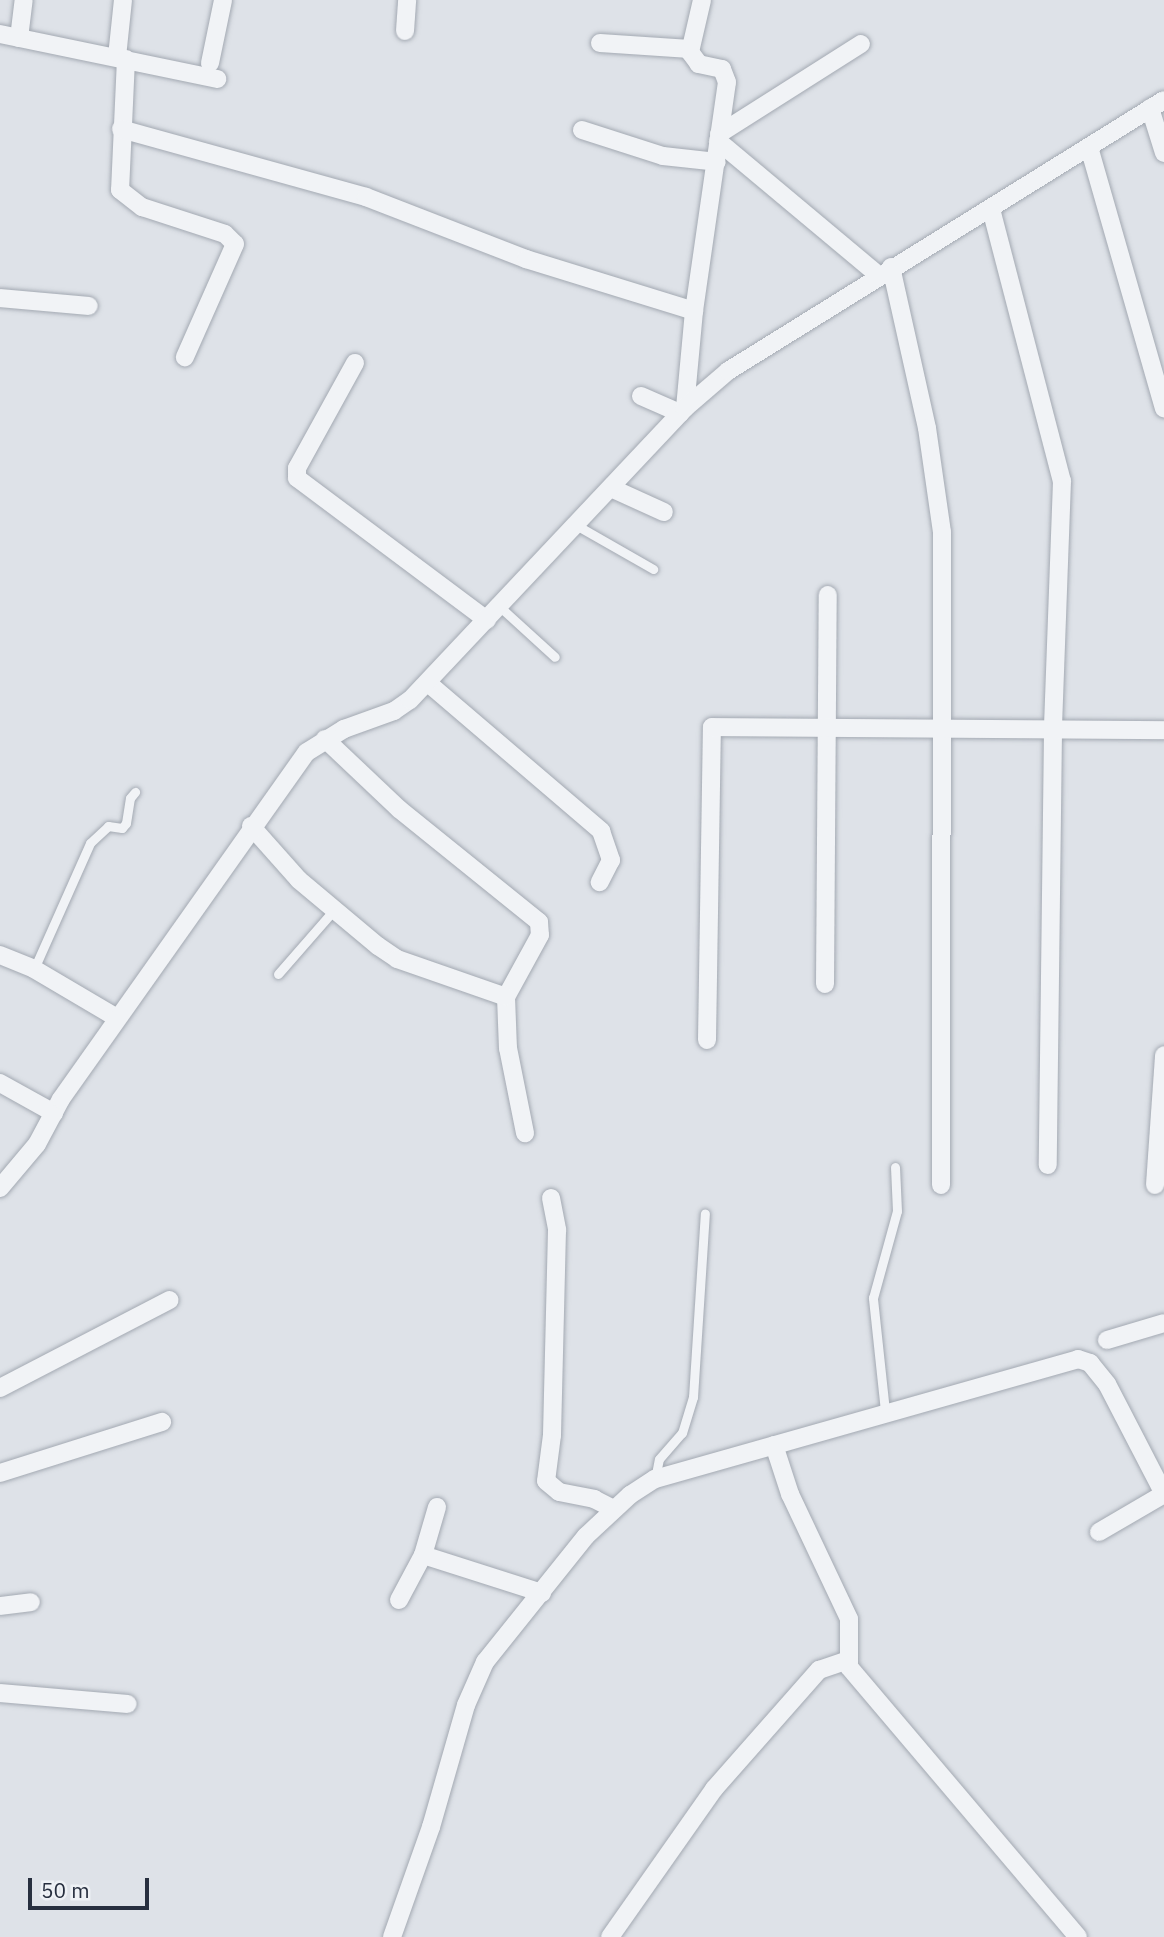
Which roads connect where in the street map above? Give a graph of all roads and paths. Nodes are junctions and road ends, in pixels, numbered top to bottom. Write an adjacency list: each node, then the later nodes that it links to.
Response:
1 (24, 0): 8 (street)
2 (122, 0): 12 (street)
3 (223, 0): 12 (street)
4 (408, 0): 6 (street)
5 (702, 0): 11 (street)
6 (405, 31)
7 (0, 34): 8 (street)
8 (19, 38): 12 (street)
9 (600, 43): 11 (street)
10 (861, 44): 16 (street)
11 (690, 49): 16 (street)
12 (121, 58): 14 (street)
13 (1157, 104): 17 (street); 18 (street)
14 (121, 129): 24 (street); 25 (street)
15 (582, 130): 19 (street)
16 (719, 137): 19 (street); 21 (street)
17 (1089, 147): 20 (street); 28 (street)
18 (1164, 153)
19 (717, 162): 24 (street)
20 (991, 209): 21 (street); 40 (street)
21 (885, 271): 29 (street); 41 (street)
22 (0, 298): 23 (street)
23 (89, 306)
24 (694, 311): 29 (street)
25 (185, 357)
26 (355, 363): 35 (street)
27 (640, 396): 29 (street)
28 (1164, 408)
29 (682, 411): 30 (street)
30 (611, 488): 31 (street); 32 (street)
31 (664, 512)
32 (576, 525): 33 (lane); 35 (street)
33 (653, 569)
34 (828, 595): 38 (street)
35 (494, 614): 36 (lane); 37 (street)
36 (555, 657)
37 (428, 683): 42 (street); 45 (street)
38 (825, 728): 41 (street); 50 (street); 53 (street)
39 (1164, 730): 40 (street)
40 (1053, 731): 41 (street); 58 (street)
41 (938, 732): 60 (street)
42 (326, 739): 44 (street); 51 (street)
43 (135, 792): 48 (lane)
44 (251, 825): 46 (street); 52 (street)
45 (600, 882)
46 (332, 911): 49 (lane); 51 (street)
47 (0, 955): 48 (street)
48 (34, 969): 52 (street)
49 (278, 974)
50 (825, 984)
51 (506, 997): 57 (street)
52 (117, 1018): 56 (street)
53 (707, 1040)
54 (1164, 1055): 61 (street)
55 (0, 1083): 56 (street)
56 (54, 1113): 62 (street)
57 (525, 1133)
58 (1048, 1165)
59 (895, 1167): 69 (lane)
60 (941, 1185)
61 (1155, 1185)
62 (0, 1188)
63 (551, 1198): 76 (street)
64 (705, 1213): 73 (lane)
65 (170, 1300): 68 (street)
66 (1164, 1323): 67 (street)
67 (1107, 1340)
68 (0, 1388)
69 (884, 1412): 71 (street); 74 (street)
70 (162, 1422): 72 (street)
71 (774, 1445): 73 (street); 83 (street)
72 (0, 1472)
73 (655, 1479): 76 (street)
74 (1164, 1494): 77 (street)
75 (436, 1507): 78 (street)
76 (614, 1509): 79 (street)
77 (1099, 1532)
78 (423, 1555): 79 (street); 80 (street)
79 (542, 1593): 86 (street)
80 (399, 1601)
81 (31, 1602): 82 (street)
82 (0, 1606)
83 (848, 1660): 87 (street); 88 (street)
84 (0, 1693): 85 (street)
85 (128, 1704)
86 (392, 1937)
87 (610, 1937)
88 (1078, 1937)

